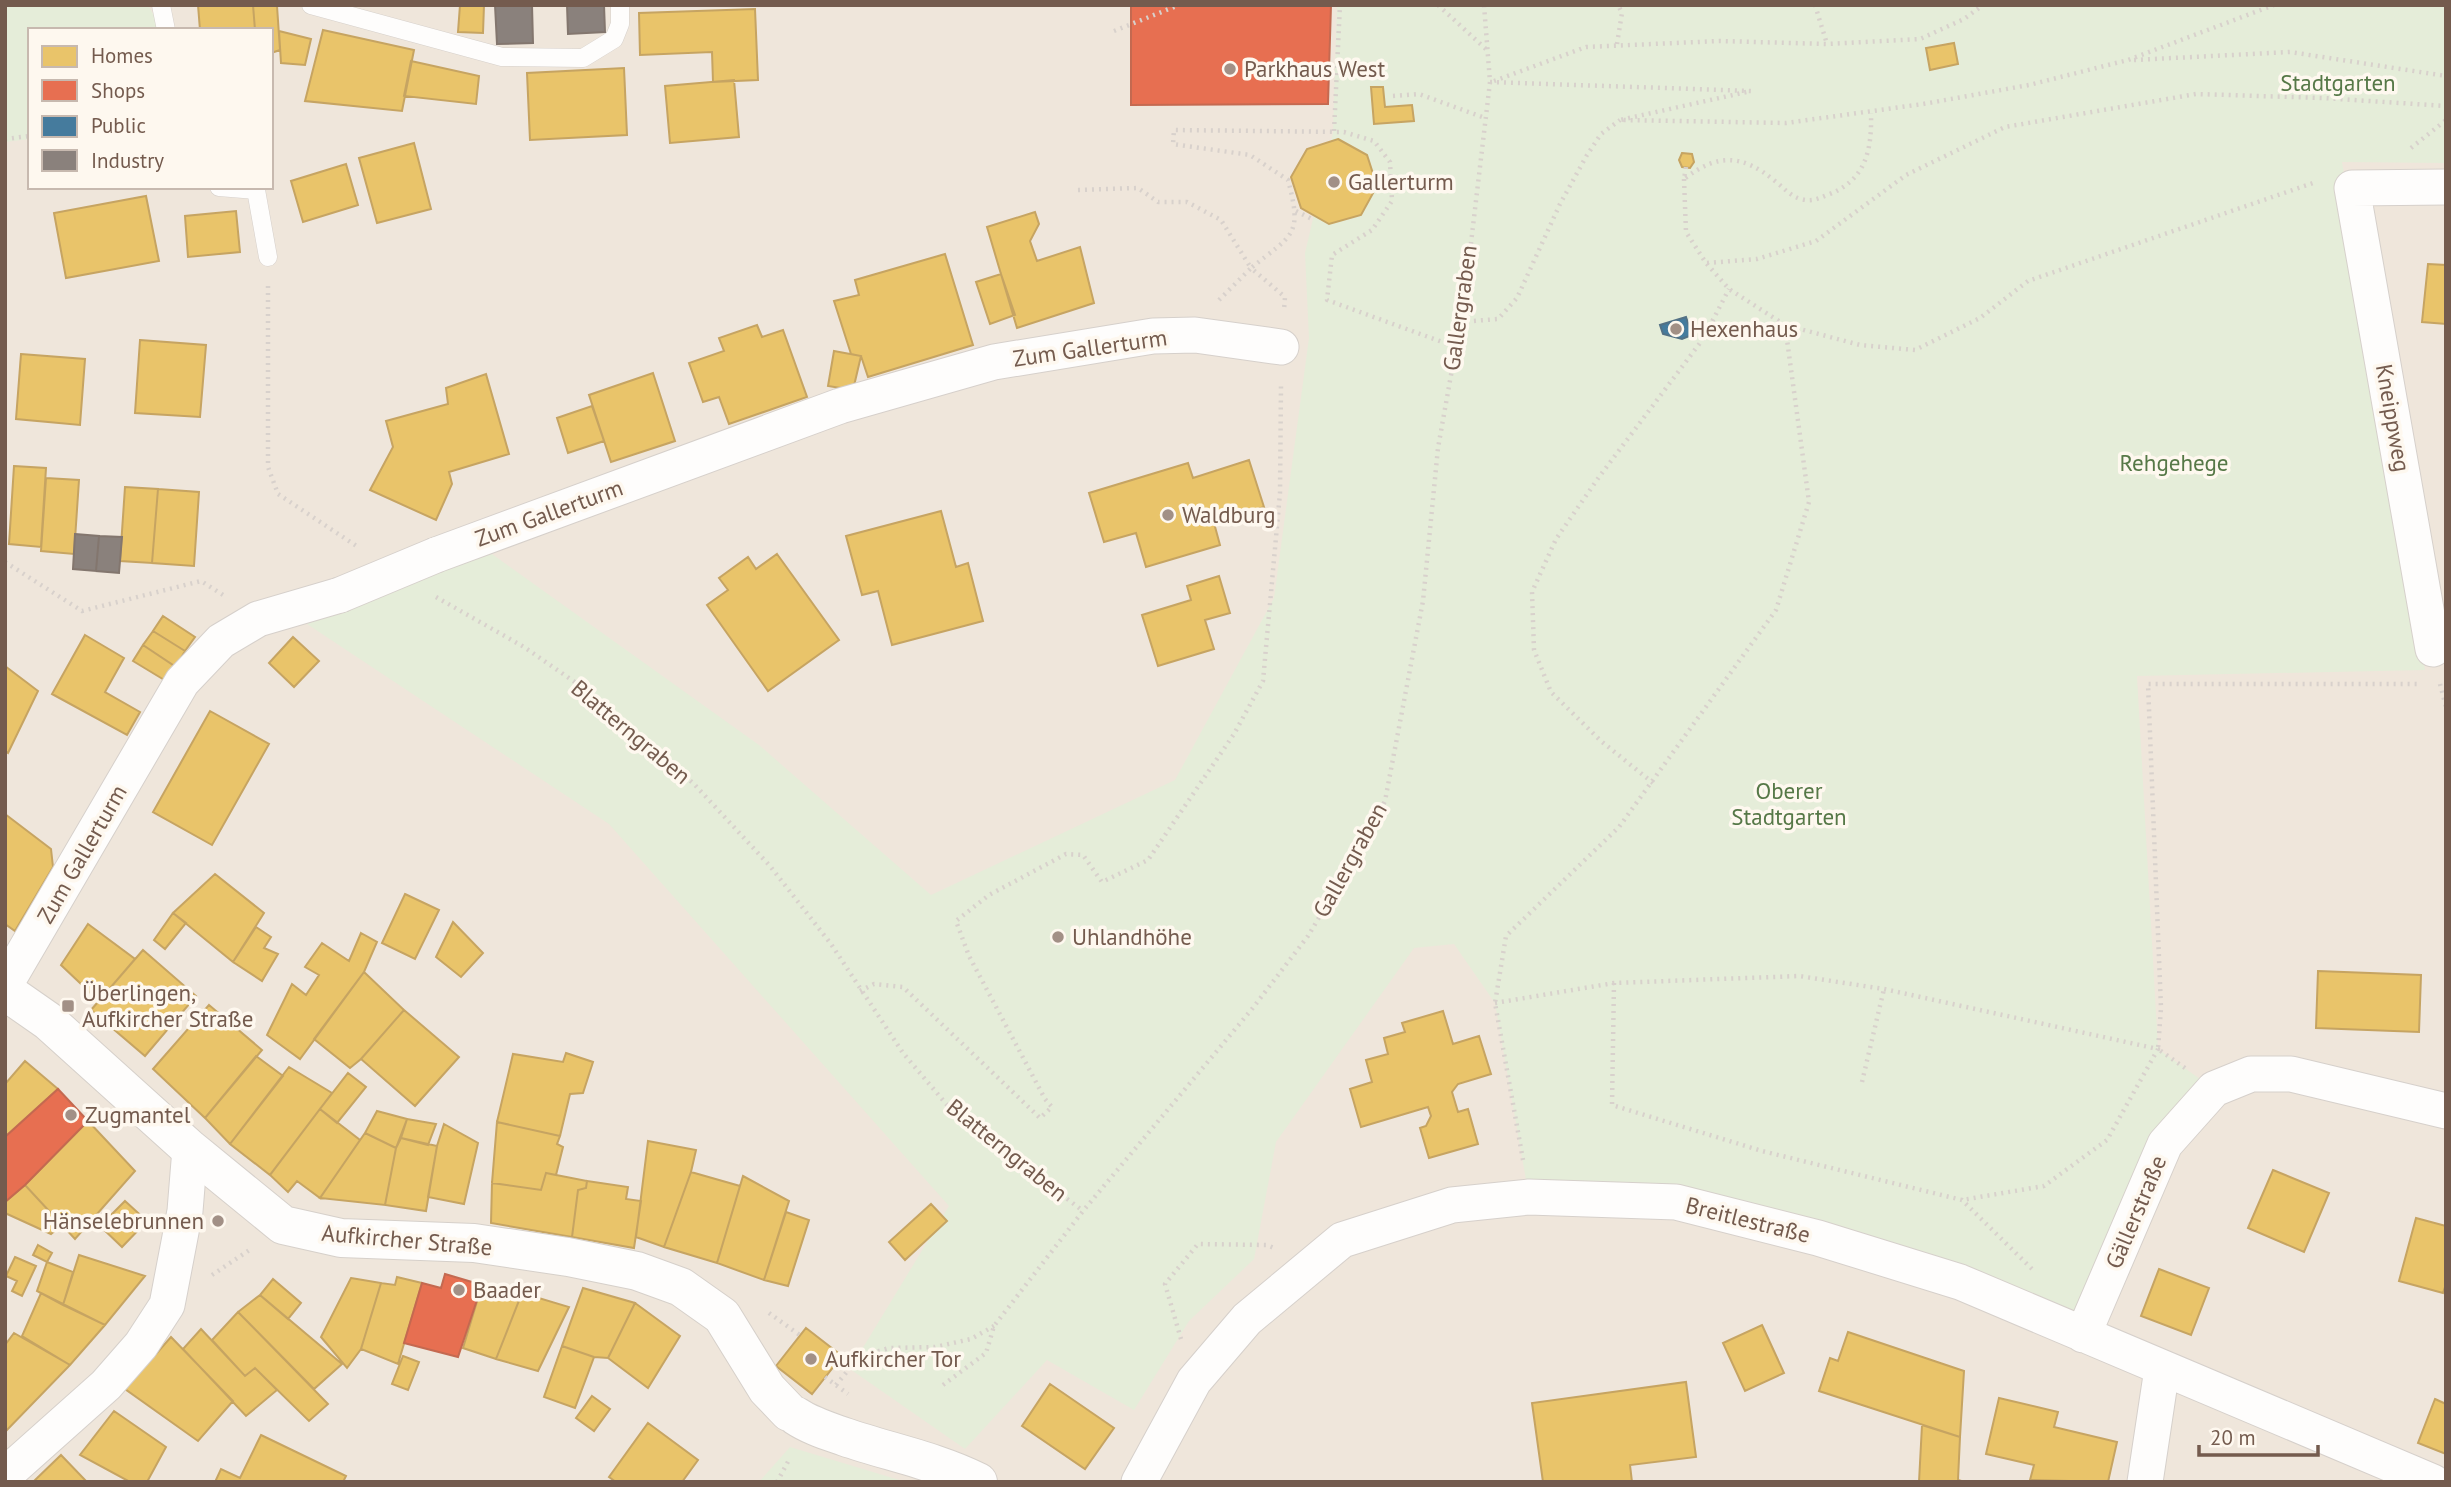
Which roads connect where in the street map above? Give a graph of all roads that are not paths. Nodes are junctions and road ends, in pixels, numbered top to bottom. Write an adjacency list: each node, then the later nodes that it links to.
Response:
1 (161, 5): 4 (lane)
2 (310, 5): 3 (lane)
3 (620, 5)
4 (166, 28)
5 (2446, 187): 9 (street, Kneippweg)
6 (244, 189): 7 (lane)
7 (268, 257)
8 (1281, 347): 10 (street, Zum Gallerturm, bridge)
9 (2433, 649)
10 (5, 985)
11 (5, 991): 13 (street, Aufkircher Straße)
12 (2446, 1111): 14 (street, Gällerstraße)
13 (190, 1149): 16 (street); 17 (street, Aufkircher Straße)
14 (2083, 1335): 15 (street, Breitlestraße); 18 (street, Breitlestraße)
15 (2162, 1369): 19 (street); 20 (street, Breitlestraße)
16 (5, 1475)
17 (978, 1482)
18 (1139, 1482)
19 (2145, 1482)
20 (2433, 1482)

